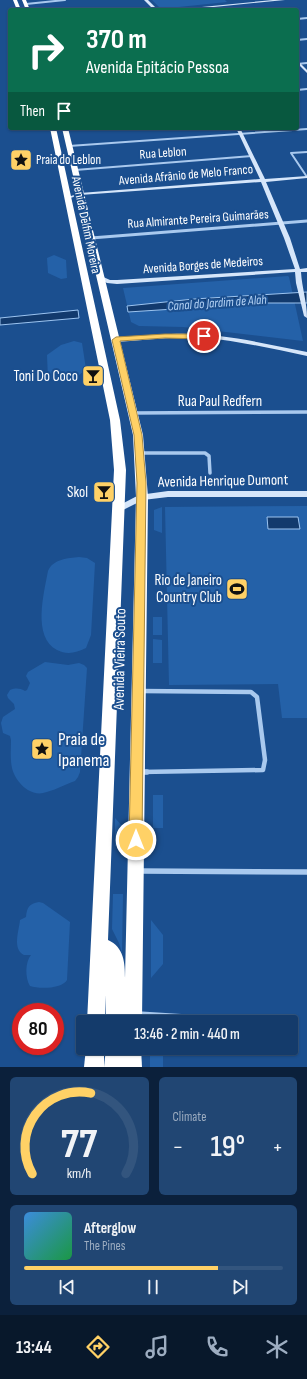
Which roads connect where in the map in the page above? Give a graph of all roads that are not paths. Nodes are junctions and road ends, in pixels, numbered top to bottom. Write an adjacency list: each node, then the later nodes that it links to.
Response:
1 (65, 0): 5 (street)
2 (146, 0): 7 (main road)
3 (231, 0): 6 (main road)
4 (283, 0): 6 (main road)
5 (25, 2)
6 (236, 4): 8 (main road); 9 (main road)
7 (154, 8)
8 (194, 8)
9 (240, 8)
10 (299, 64): 11 (main road)
11 (307, 72)
12 (52, 130): 24 (highway, Avenida Delfim Moreira)
13 (65, 130): 17 (highway, Avenida Delfim Moreira)
14 (239, 130): 16 (main road)
15 (290, 130): 16 (street)
16 (240, 133): 17 (street); 19 (main road)
17 (69, 146): 20 (highway, Avenida Delfim Moreira)
18 (307, 152): 21 (street)
19 (252, 156): 20 (street, Rua Leblon); 22 (main road)
20 (75, 170): 23 (highway, Avenida Delfim Moreira)
21 (307, 177): 22 (main road, Avenida Afrânio de Melo Franco)
22 (262, 180): 23 (main road, Avenida Afrânio de Melo Franco); 26 (main road)
23 (80, 194): 24 (main road, Avenida Afrânio de Melo Franco); 27 (highway, Avenida Delfim Moreira)
24 (67, 198): 31 (highway, Avenida Delfim Moreira)
25 (307, 221): 26 (street, Rua Almirante Pereira Guimarães)
26 (281, 223): 27 (street, Rua Almirante Pereira Guimarães); 28 (main road)
27 (91, 238): 30 (highway, Avenida Delfim Moreira)
28 (298, 270): 29 (main road, Avenida Borges de Medeiros); 30 (main road, Avenida Borges de Medeiros); 32 (main road)
29 (307, 270)
30 (101, 278): 33 (highway, Avenida Delfim Moreira)
31 (88, 294): 34 (highway, Avenida Delfim Moreira); 35 (highway)
32 (307, 316)
33 (112, 324): 35 (highway, Avenida Vieira Souto)
34 (94, 328): 43 (highway, Avenida Vieira Souto)
35 (116, 340): 36 (main road); 38 (highway, Avenida Vieira Souto)
36 (307, 354)
37 (307, 412): 38 (street, Rua Paul Redfern)
38 (132, 413): 39 (highway, Avenida Vieira Souto)
39 (139, 453): 40 (street); 42 (highway, Avenida Vieira Souto)
40 (210, 473)
41 (307, 494): 42 (main road, Avenida Henrique Dumont)
42 (142, 498): 43 (main road, Avenida Henrique Dumont); 44 (highway, Avenida Vieira Souto)
43 (119, 510): 48 (highway, Avenida Vieira Souto)
44 (138, 691): 45 (highway, Avenida Vieira Souto); 45 (street)
45 (137, 772): 46 (highway, Avenida Vieira Souto)
46 (135, 871): 47 (street); 51 (highway, Avenida Vieira Souto)
47 (307, 872)
48 (100, 946): 49 (highway, Avenida Vieira Souto); 50 (highway)
49 (96, 1015)
50 (115, 1015)
51 (133, 1015)
52 (95, 1055): 55 (highway)
53 (115, 1055): 56 (highway)
54 (132, 1055): 57 (highway)
55 (94, 1067)
56 (114, 1067)
57 (132, 1067)

